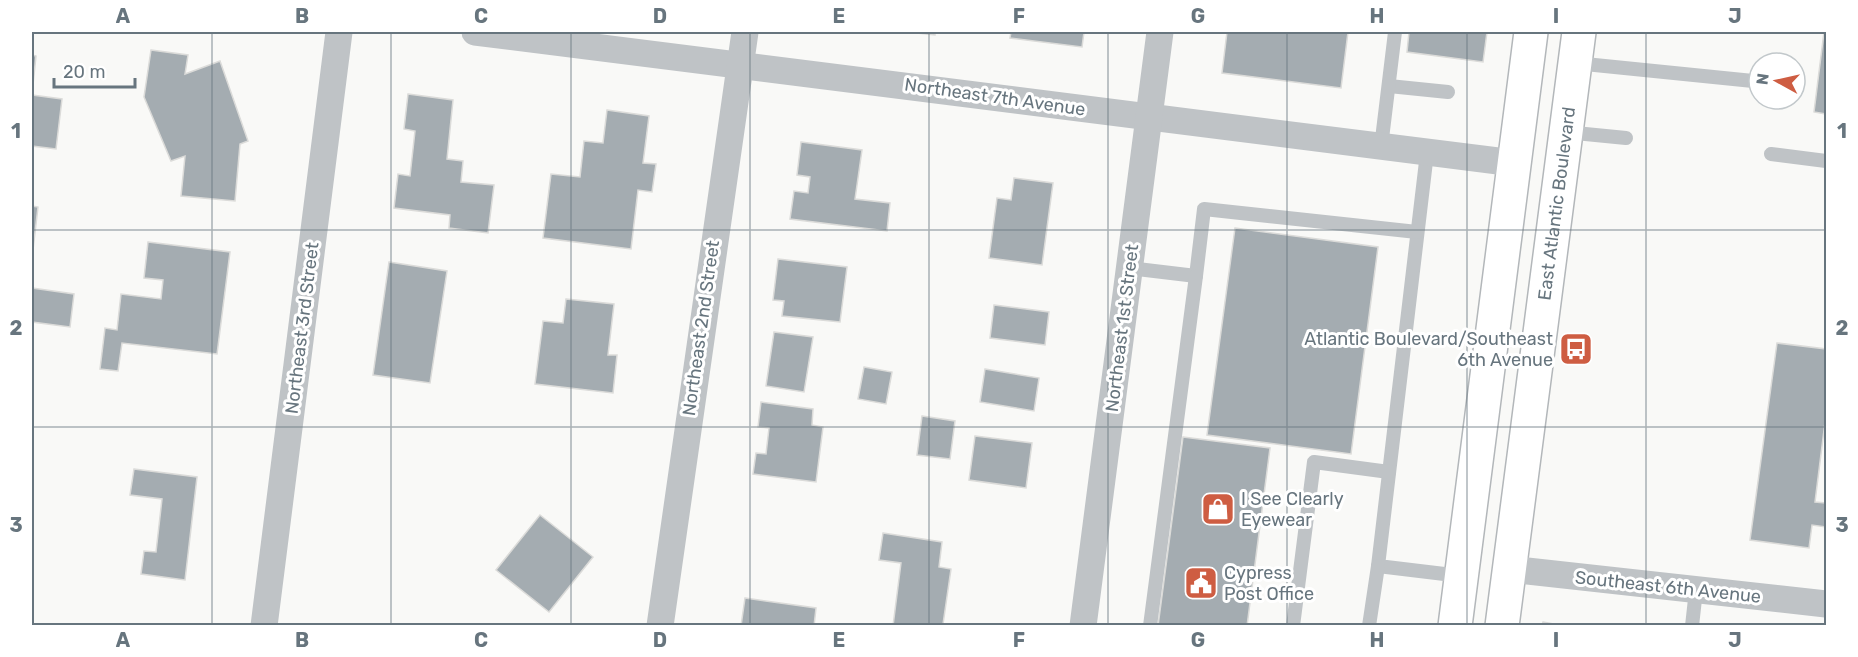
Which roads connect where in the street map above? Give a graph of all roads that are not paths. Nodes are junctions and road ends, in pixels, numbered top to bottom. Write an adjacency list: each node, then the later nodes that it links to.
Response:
1 (339, 32): 31 (street, Northeast 3rd Street)
2 (475, 32): 8 (street, Northeast 7th Avenue)
3 (744, 32): 8 (street, Northeast 2nd Street)
4 (1160, 32): 12 (street, Northeast 1st Street)
5 (1395, 32): 10 (lane)
6 (1531, 32): 19 (main road)
7 (1577, 47): 9 (lane); 13 (main road, East Atlantic Boulevard)
8 (740, 63): 12 (street, Northeast 7th Avenue); 32 (street, Northeast 2nd Street)
9 (1747, 80)
10 (1389, 86): 11 (lane); 15 (lane)
11 (1448, 92)
12 (1149, 118): 15 (street, Northeast 7th Avenue); 21 (street, Northeast 1st Street)
13 (1565, 132): 14 (lane); 23 (main road, East Atlantic Boulevard)
14 (1626, 138)
15 (1381, 147): 16 (street, Northeast 7th Avenue)
16 (1426, 153): 19 (street, Northeast 7th Avenue); 20 (lane)
17 (1771, 154): 18 (lane)
18 (1827, 162)
19 (1514, 163): 23 (main road); 25 (main road)
20 (1417, 232): 22 (lane); 24 (lane)
21 (1129, 267): 22 (lane); 33 (street, Northeast 1st Street)
22 (1196, 276): 34 (lane)
23 (1542, 314): 27 (main road, East Atlantic Boulevard)
24 (1389, 472): 26 (lane); 35 (lane)
25 (1473, 485): 27 (main road); 28 (main road)
26 (1378, 566): 28 (lane); 36 (lane)
27 (1509, 569): 29 (street, Southeast 6th Avenue); 38 (main road, East Atlantic Boulevard)
28 (1461, 576): 37 (main road)
29 (1696, 590): 30 (street, Southeast 6th Avenue); 39 (lane)
30 (1827, 604)
31 (264, 626)
32 (660, 626)
33 (1083, 626)
34 (1150, 626)
35 (1293, 626)
36 (1369, 626)
37 (1455, 626)
38 (1502, 626)
39 (1692, 626)

